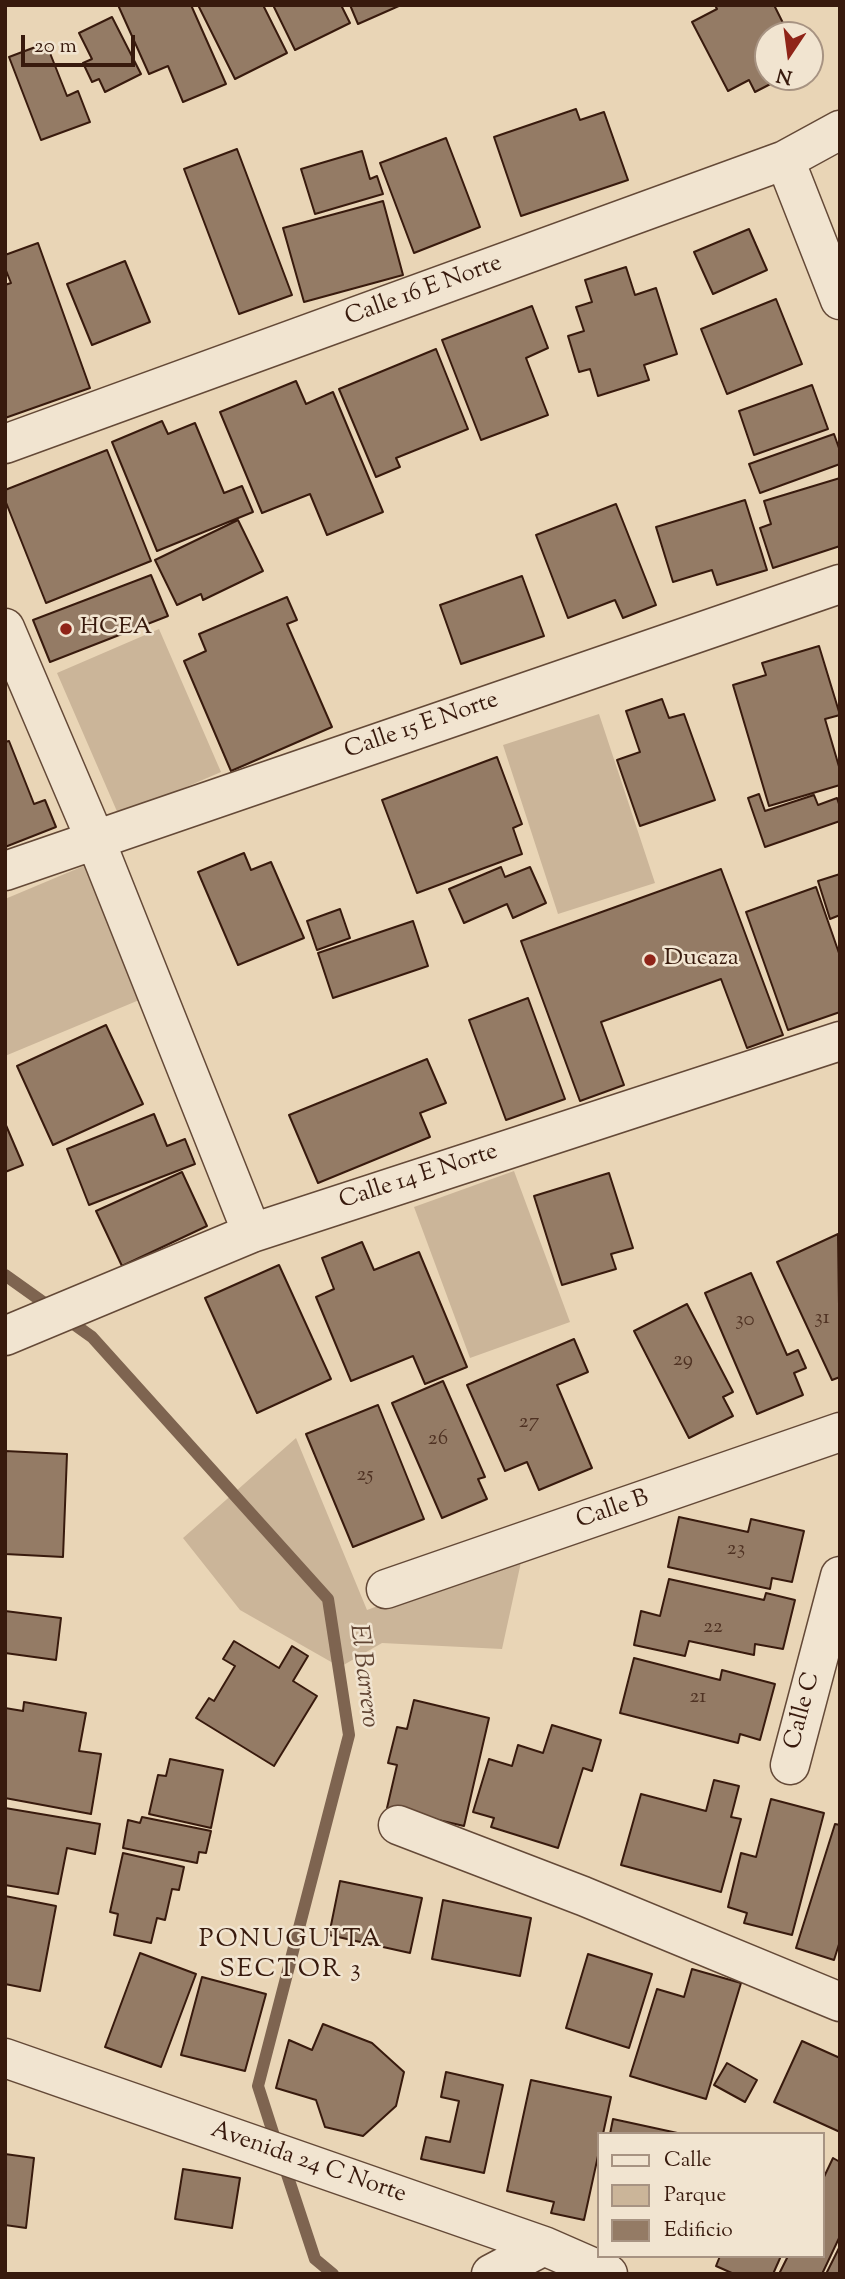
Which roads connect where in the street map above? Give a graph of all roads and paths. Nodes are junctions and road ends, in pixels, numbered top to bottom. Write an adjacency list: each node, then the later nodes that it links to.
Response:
1 (840, 130): 2 (street, Calle 16 E Norte)
2 (785, 160): 3 (street); 4 (street, Calle 16 E Norte)
3 (840, 300)
4 (5, 444)
5 (840, 584): 7 (street, Calle 15 E Norte)
6 (5, 628): 7 (street)
7 (95, 839): 8 (street, Calle 15 E Norte); 10 (street)
8 (5, 872)
9 (840, 1041): 10 (street, Calle 14 E Norte)
10 (252, 1233): 11 (street, Calle 14 E Norte)
11 (19, 1330)
12 (840, 1432): 14 (street, Calle B)
13 (840, 1576): 15 (street, Calle C)
14 (386, 1590)
15 (790, 1765)
16 (398, 1825): 17 (street)
17 (840, 2002)
18 (5, 2058): 19 (street, Avenida 24 C Norte)
19 (544, 2246): 20 (street); 21 (street, Avenida 24 C Norte)
20 (491, 2274)
21 (608, 2274)

